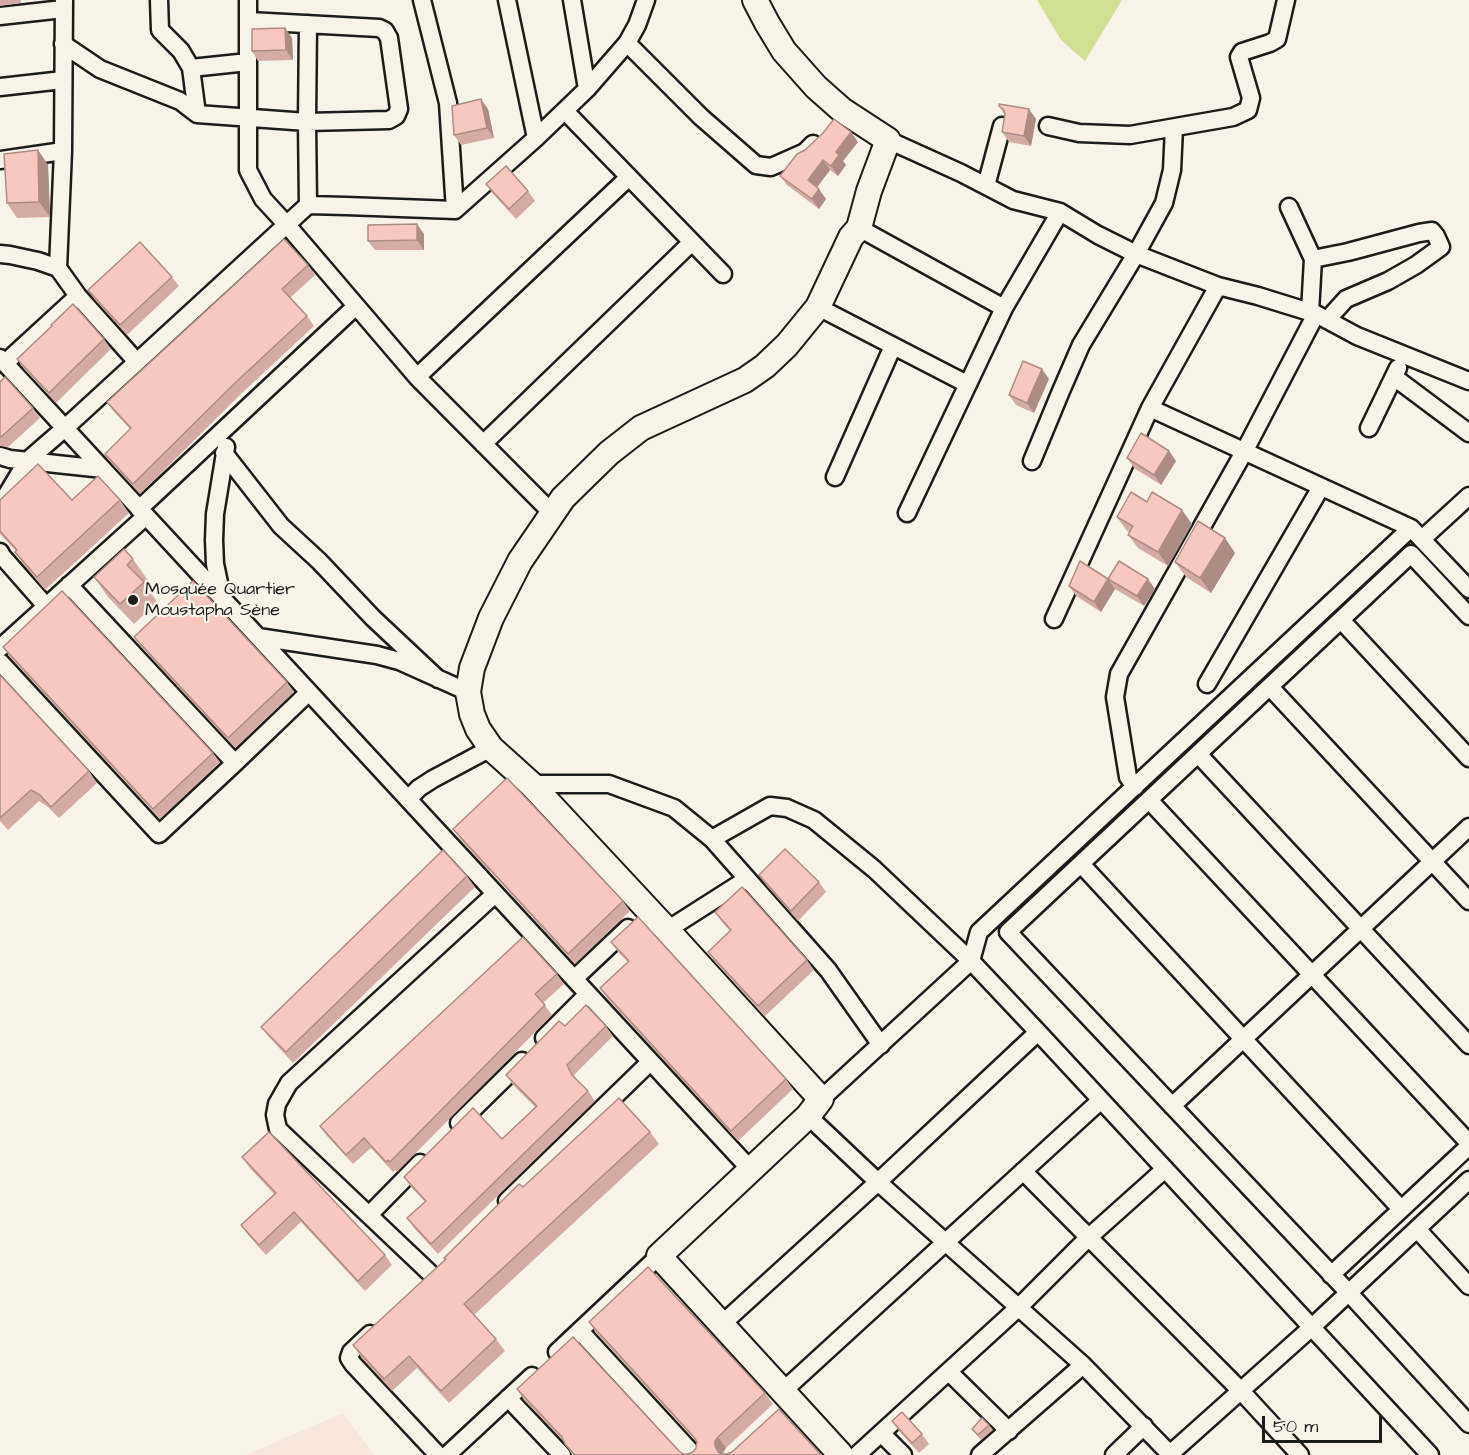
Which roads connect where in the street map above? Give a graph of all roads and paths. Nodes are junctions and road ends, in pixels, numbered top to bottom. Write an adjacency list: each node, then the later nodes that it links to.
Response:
1 (159, 0): 16 (street)
2 (248, 0): 11 (street)
3 (422, 0): 36 (street)
4 (507, 0): 28 (street)
5 (572, 0): 19 (street)
6 (646, 0): 13 (street)
7 (755, 0): 24 (street)
8 (1286, 0): 27 (street)
9 (63, 4): 10 (street); 14 (street)
10 (0, 16)
11 (249, 21): 12 (street); 15 (street)
12 (308, 24): 23 (street); 23 (street)
13 (627, 42): 19 (street); 24 (street)
14 (63, 44): 17 (street); 21 (street)
15 (248, 62): 16 (street); 22 (street)
16 (191, 68): 21 (street)
17 (63, 80): 18 (street); 30 (street)
18 (0, 87)
19 (587, 89): 20 (street)
20 (565, 111): 28 (street); 32 (street)
21 (197, 114): 22 (street)
22 (248, 118): 23 (street); 38 (street)
23 (307, 122): 34 (street)
24 (832, 124): 29 (street)
25 (1002, 126): 33 (street)
26 (1048, 126): 27 (street)
27 (1174, 128): 42 (street)
28 (536, 138): 36 (street)
29 (888, 140): 33 (street); 39 (street)
30 (63, 151): 31 (street); 44 (street)
31 (0, 159)
32 (629, 177): 40 (street); 56 (street)
33 (986, 186): 37 (street)
34 (308, 205): 36 (street); 38 (street)
35 (1289, 207): 43 (street)
36 (455, 210)
37 (1060, 212): 42 (street); 50 (street)
38 (287, 225): 48 (street); 55 (street)
39 (859, 228): 49 (street); 50 (street)
40 (692, 242): 45 (street); 65 (street)
41 (0, 254): 44 (street)
42 (1136, 254): 46 (street); 69 (street)
43 (1313, 259): 51 (street); 51 (street)
44 (58, 268): 47 (street)
45 (723, 274)
46 (1218, 286): 51 (street); 60 (street)
47 (78, 296): 54 (street); 55 (street)
48 (356, 306): 56 (street); 61 (street)
49 (818, 306): 52 (street); 77 (street)
50 (1004, 308): 59 (street)
51 (1318, 316): 53 (street); 66 (street)
52 (893, 346): 59 (street); 72 (street)
53 (1404, 356): 57 (street); 58 (street)
54 (3, 361): 62 (street)
55 (137, 362): 62 (street)
56 (417, 377): 65 (street)
57 (1394, 377): 63 (street); 64 (street)
58 (1469, 381)
59 (968, 384): 78 (street)
60 (1150, 408): 66 (street); 87 (street)
61 (231, 423): 67 (street); 76 (street)
62 (65, 428): 70 (street); 71 (street)
63 (1369, 428)
64 (1469, 434)
65 (483, 444): 77 (street)
66 (1244, 452): 73 (street); 102 (street)
67 (224, 453): 84 (street); 92 (street)
68 (0, 456): 70 (street)
69 (1032, 460)
70 (27, 461): 71 (street); 75 (street)
71 (103, 469): 76 (street)
72 (835, 477)
73 (1321, 487): 79 (street); 93 (street)
74 (1469, 496): 79 (street)
75 (0, 506)
76 (143, 512): 82 (street); 84 (street)
77 (552, 513): 96 (street)
78 (907, 513)
79 (1416, 534): 83 (street); 102 (street)
80 (1, 554): 81 (street); 85 (street)
81 (0, 575)
82 (69, 585): 85 (street); 100 (street)
83 (1469, 589)
84 (222, 598): 89 (street)
85 (46, 606): 90 (street)
86 (1469, 616): 88 (street)
87 (1054, 619)
88 (1341, 620): 94 (street); 99 (street)
89 (258, 637): 92 (street); 95 (street)
90 (0, 648)
91 (0, 662): 100 (street)
92 (438, 679): 96 (street)
93 (1207, 684)
94 (1270, 687): 98 (street); 107 (street)
95 (309, 692): 100 (street); 103 (street)
96 (468, 692): 97 (street)
97 (491, 748): 101 (street); 103 (street)
98 (1198, 754): 104 (street); 113 (street)
99 (1469, 758)
100 (235, 763)
101 (531, 784): 106 (street); 112 (street)
102 (1135, 787): 115 (street)
103 (408, 799): 110 (street)
104 (1149, 800): 108 (street); 116 (street)
105 (1469, 827): 107 (street)
106 (712, 839): 109 (street); 115 (street)
107 (1432, 861): 111 (street); 113 (street)
108 (1081, 864): 120 (street); 125 (street)
109 (747, 879): 114 (street); 121 (street)
110 (495, 894): 117 (street); 137 (street)
111 (1469, 901)
112 (647, 910): 114 (street); 117 (street)
113 (1360, 928): 116 (street); 122 (street)
114 (666, 930): 126 (street)
115 (971, 961): 119 (street); 121 (street)
116 (1312, 974): 120 (street); 128 (street)
117 (574, 979): 118 (street)
118 (588, 994): 123 (street); 127 (street)
119 (1038, 1032): 124 (street); 134 (street)
120 (1243, 1039): 125 (street); 135 (street)
121 (881, 1045): 126 (street)
122 (1469, 1045)
123 (650, 1062): 131 (street); 136 (street)
124 (1101, 1100): 130 (street); 132 (street)
125 (1172, 1106): 143 (street)
126 (814, 1107): 131 (street); 134 (street)
127 (444, 1138)
128 (1469, 1145): 135 (street)
129 (428, 1155): 137 (street)
130 (1165, 1168): 139 (street); 149 (street)
131 (750, 1169): 141 (street)
132 (1023, 1171): 139 (street); 140 (street)
133 (1469, 1180): 138 (street)
134 (878, 1182): 140 (street); 148 (street)
135 (1401, 1209): 143 (street)
136 (499, 1210)
137 (369, 1215): 142 (street)
138 (1417, 1229): 144 (street); 145 (street)
139 (1089, 1237): 146 (street); 153 (street)
140 (946, 1242): 146 (street); 155 (street)
141 (659, 1256): 148 (street); 150 (street)
142 (432, 1275)
143 (1331, 1275): 145 (street)
144 (1469, 1286)
145 (1349, 1293): 149 (street); 156 (street)
146 (1019, 1307): 151 (street); 152 (street)
147 (383, 1321): 162 (street)
148 (722, 1324): 155 (street)
149 (1312, 1327): 153 (street); 171 (street)
150 (580, 1331): 154 (street); 164 (street)
151 (1083, 1365): 157 (street); 158 (street)
152 (949, 1372): 158 (street); 159 (street)
153 (1241, 1390): 161 (street); 170 (street)
154 (508, 1398): 160 (street); 163 (street)
155 (786, 1400): 165 (street)
156 (1469, 1425)
157 (1144, 1426): 161 (street); 169 (street)
158 (1009, 1431): 168 (street)
159 (881, 1433): 166 (street); 167 (street)
160 (559, 1454)
161 (1170, 1454)
162 (438, 1455)
163 (447, 1455)
164 (694, 1455)
165 (841, 1455)
166 (857, 1455)
167 (903, 1455)
168 (980, 1455)
169 (1114, 1455)
170 (1300, 1455)
171 (1430, 1455)

